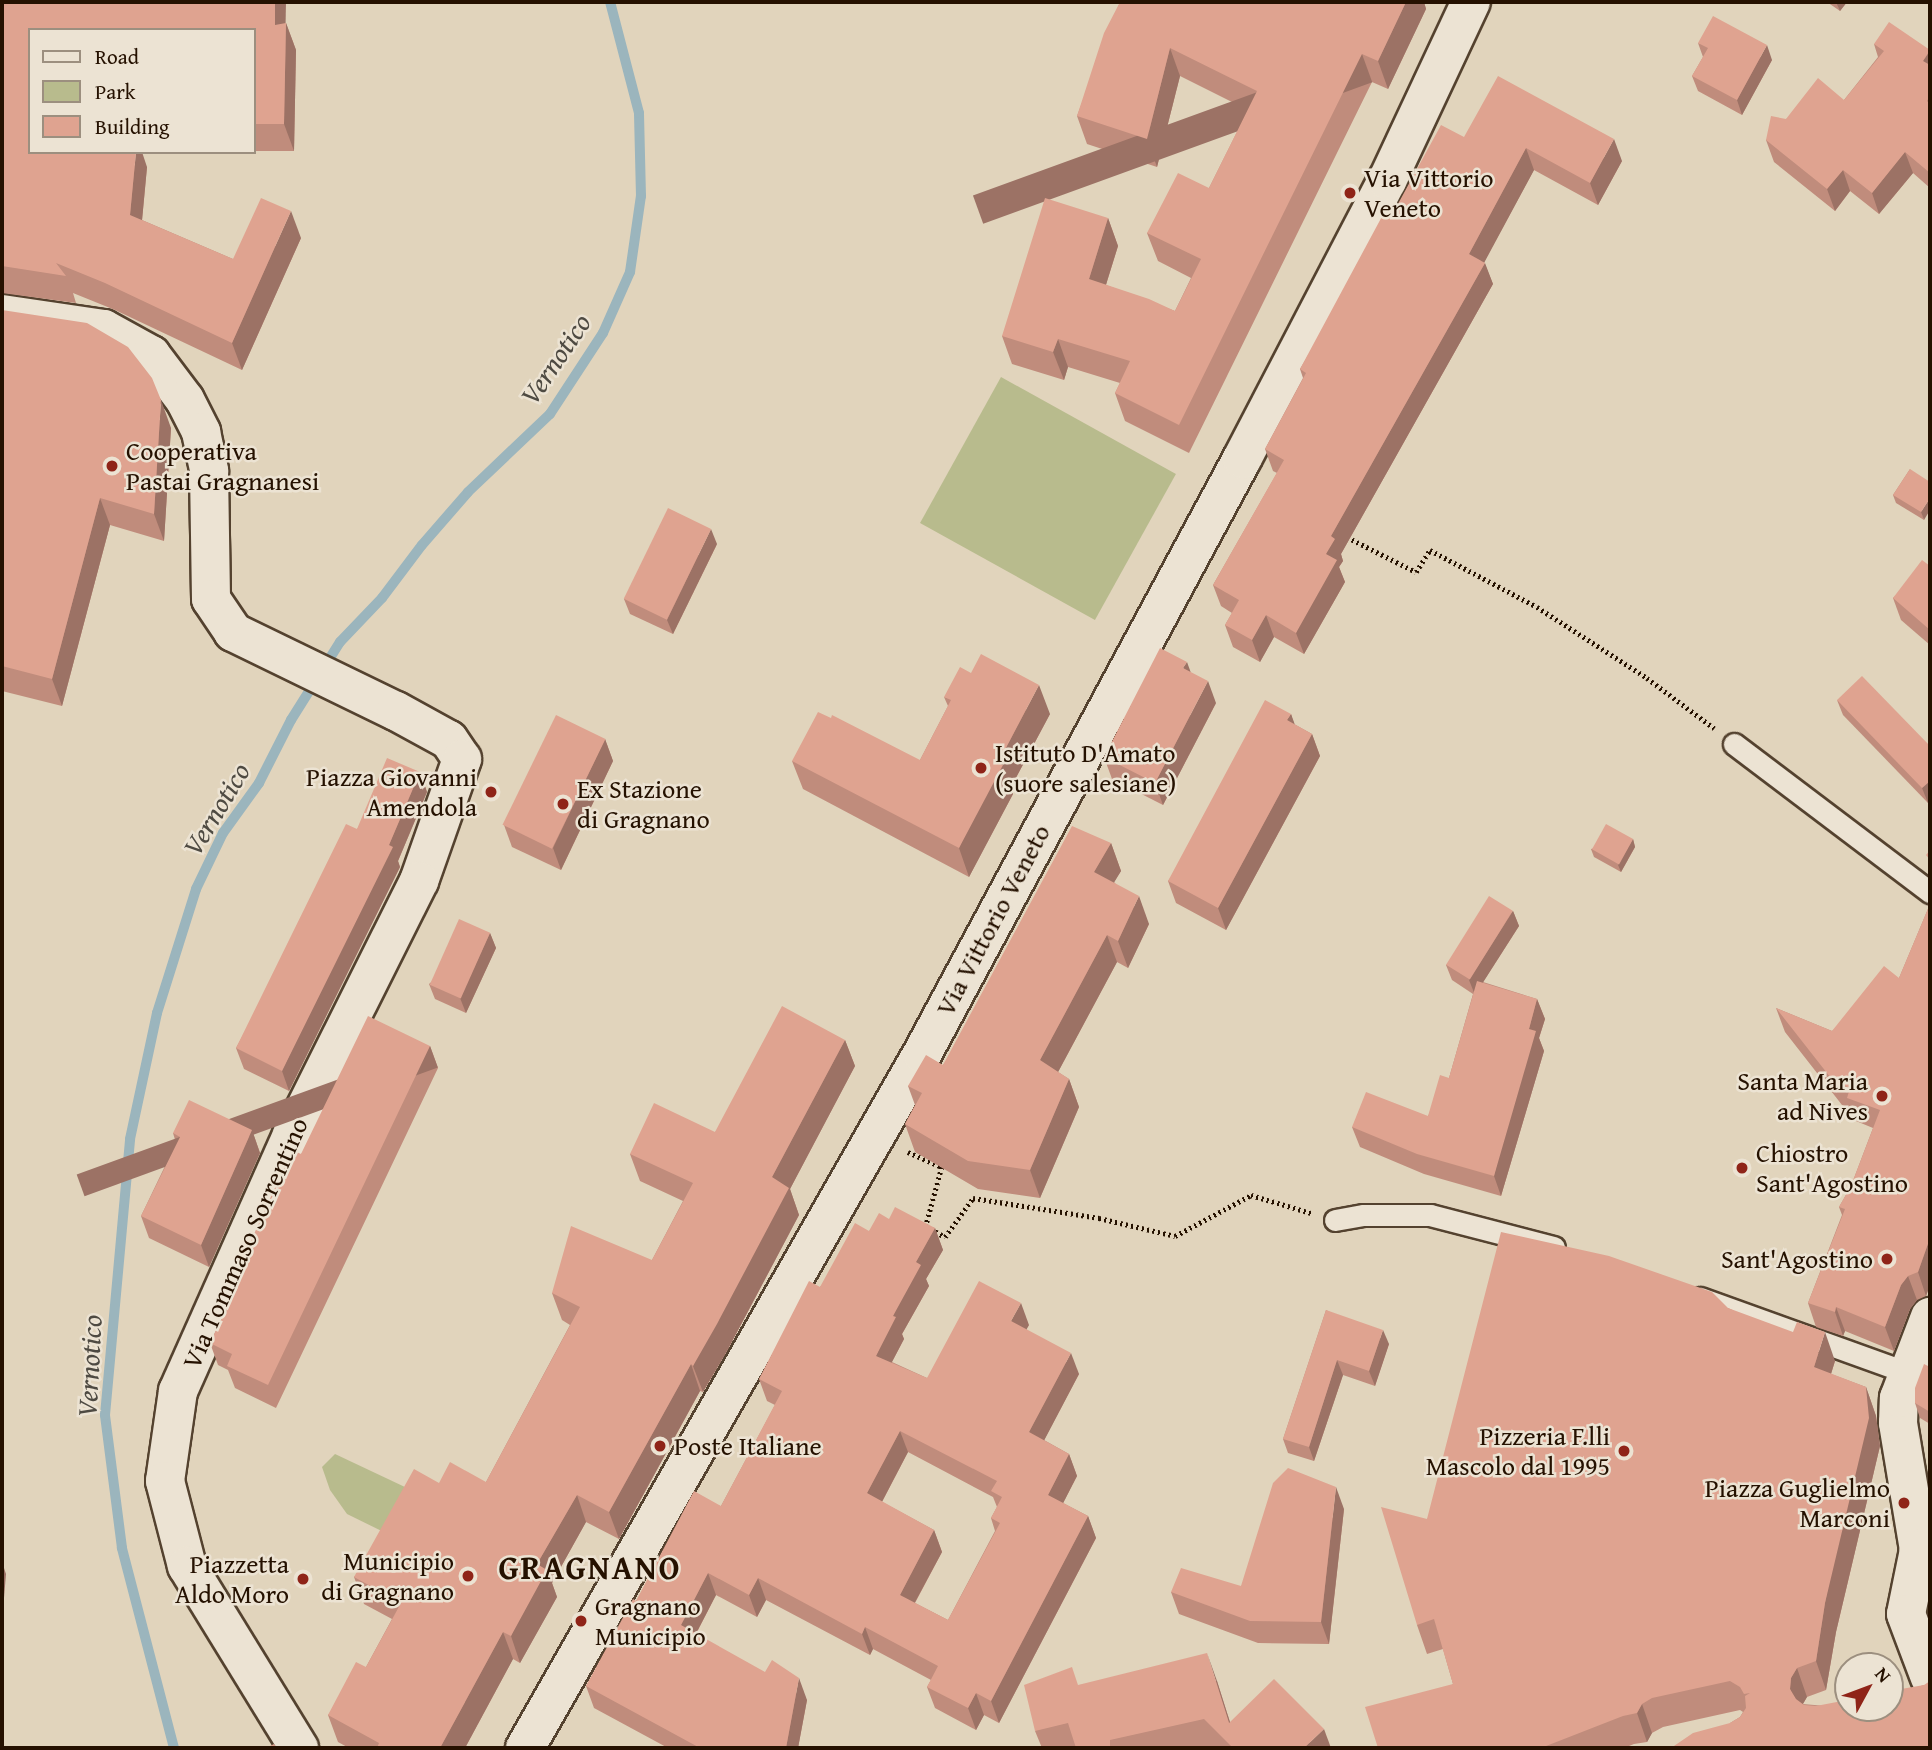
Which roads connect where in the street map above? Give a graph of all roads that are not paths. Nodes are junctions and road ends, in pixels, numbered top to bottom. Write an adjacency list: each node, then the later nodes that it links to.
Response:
1 (1471, 2): 12 (street, Via Vittorio Veneto)
2 (2, 314): 11 (street, Via Tommaso Sorrentino)
3 (1734, 744): 4 (lane)
4 (1930, 892)
5 (1335, 1220): 6 (lane)
6 (1577, 1255)
7 (1681, 1291): 8 (lane)
8 (1923, 1344): 9 (street)
9 (1925, 1547): 10 (street)
10 (1921, 1689)
11 (299, 1748)
12 (525, 1748)

